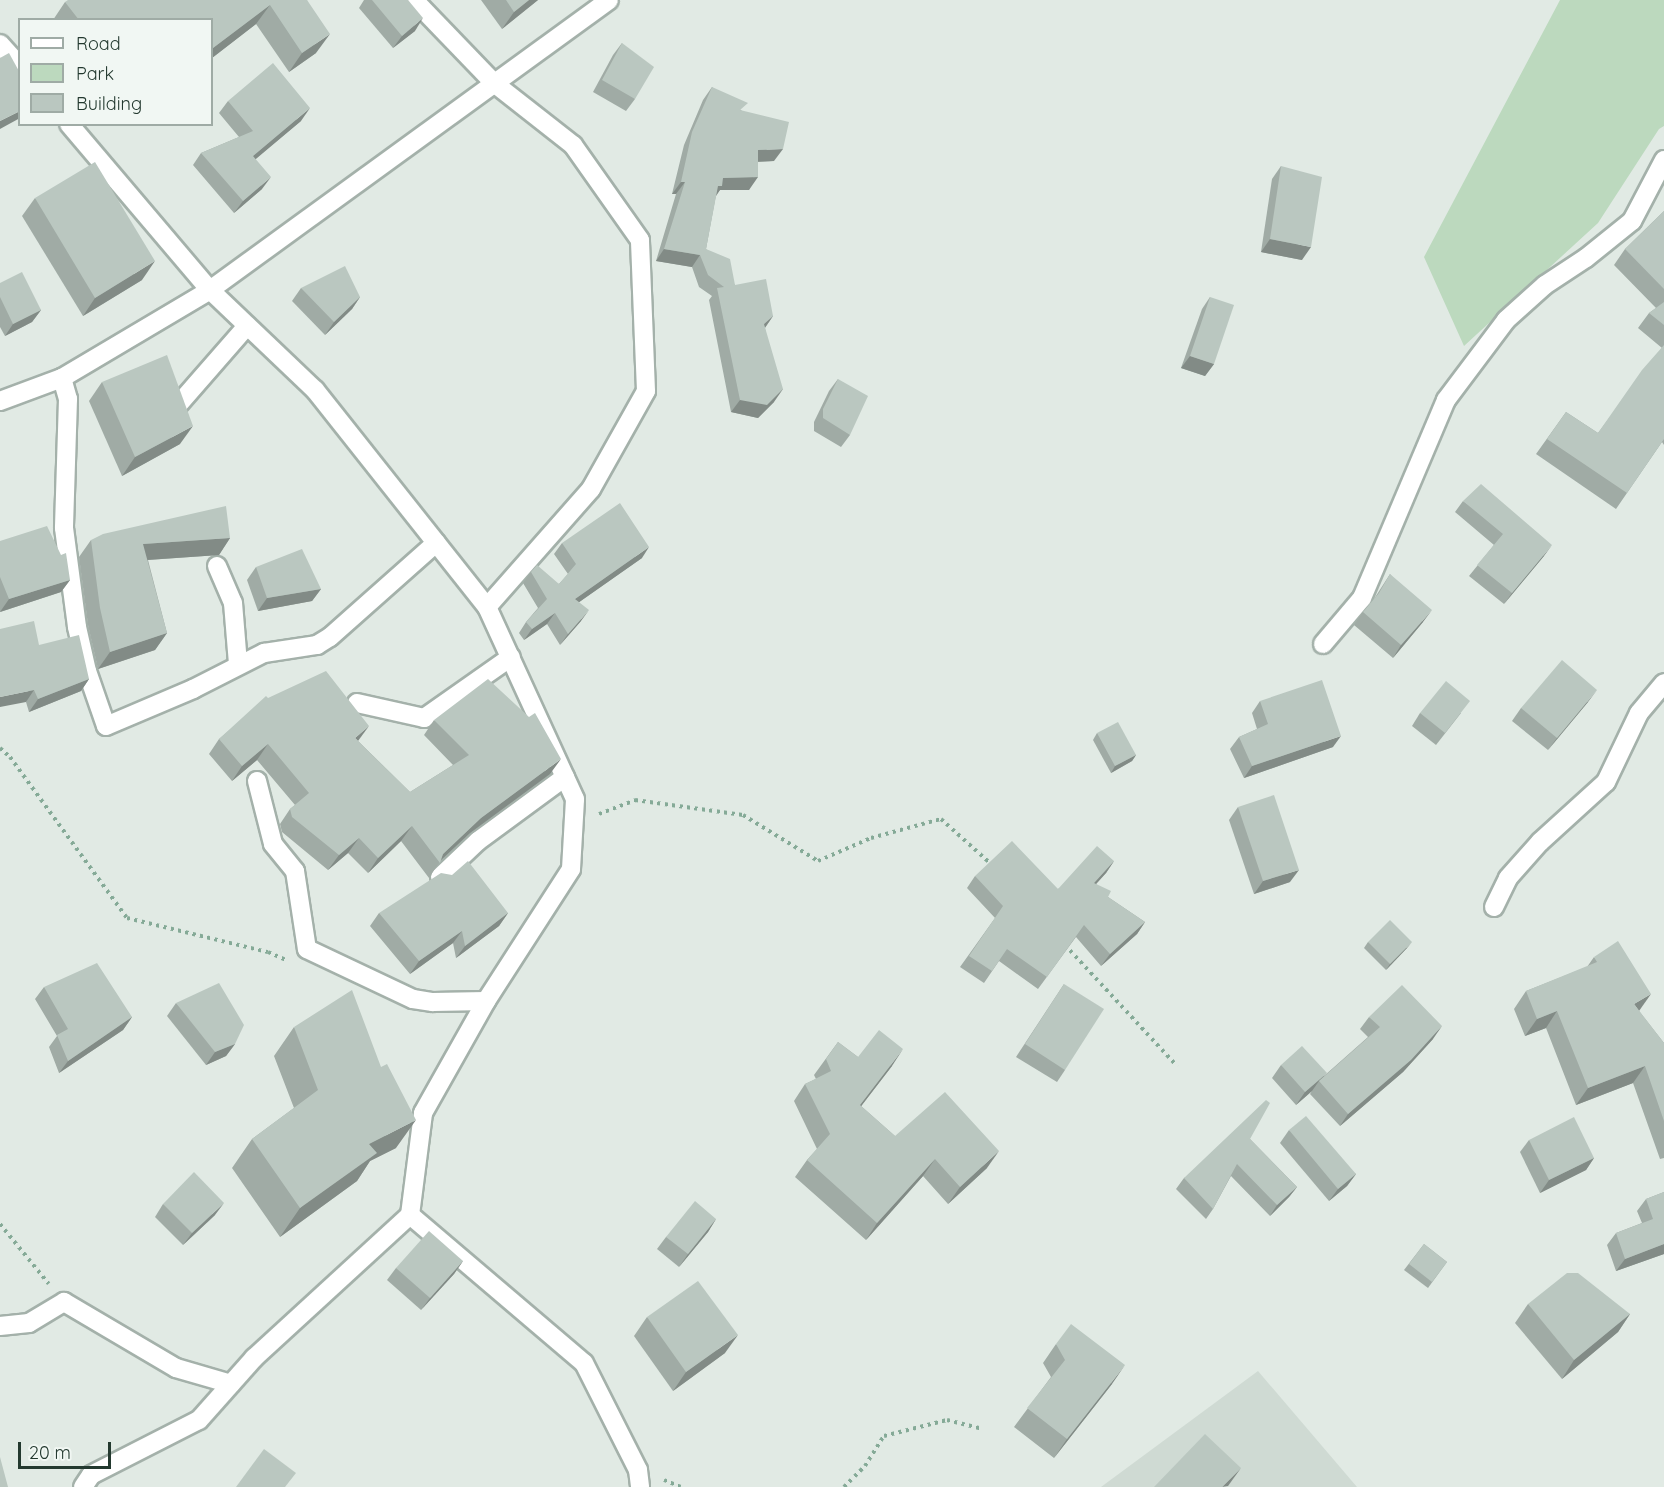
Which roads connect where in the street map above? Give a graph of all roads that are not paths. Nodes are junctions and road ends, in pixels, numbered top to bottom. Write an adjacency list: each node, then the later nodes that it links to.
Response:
1 (414, 0): 5 (street)
2 (609, 0): 5 (street)
3 (0, 44): 4 (street)
4 (18, 64)
5 (494, 83): 8 (street); 15 (street)
6 (71, 126): 8 (street)
7 (1664, 160): 16 (street)
8 (210, 290): 9 (street); 10 (street)
9 (247, 326): 12 (street); 13 (street)
10 (62, 378): 11 (street); 18 (street)
11 (0, 401)
12 (178, 405)
13 (436, 543): 15 (street); 18 (street)
14 (217, 566): 18 (street)
15 (487, 607): 17 (street)
16 (1323, 644)
17 (511, 657): 20 (street); 21 (street)
18 (238, 664)
19 (1664, 683): 24 (street)
20 (357, 703)
21 (565, 777): 23 (street); 25 (street)
22 (257, 782): 25 (street)
23 (440, 877)
24 (1494, 907)
25 (486, 1000): 26 (street)
26 (410, 1215): 28 (street); 30 (street)
27 (0, 1326): 28 (street)
28 (231, 1384): 29 (street)
29 (83, 1487)
30 (640, 1487)

